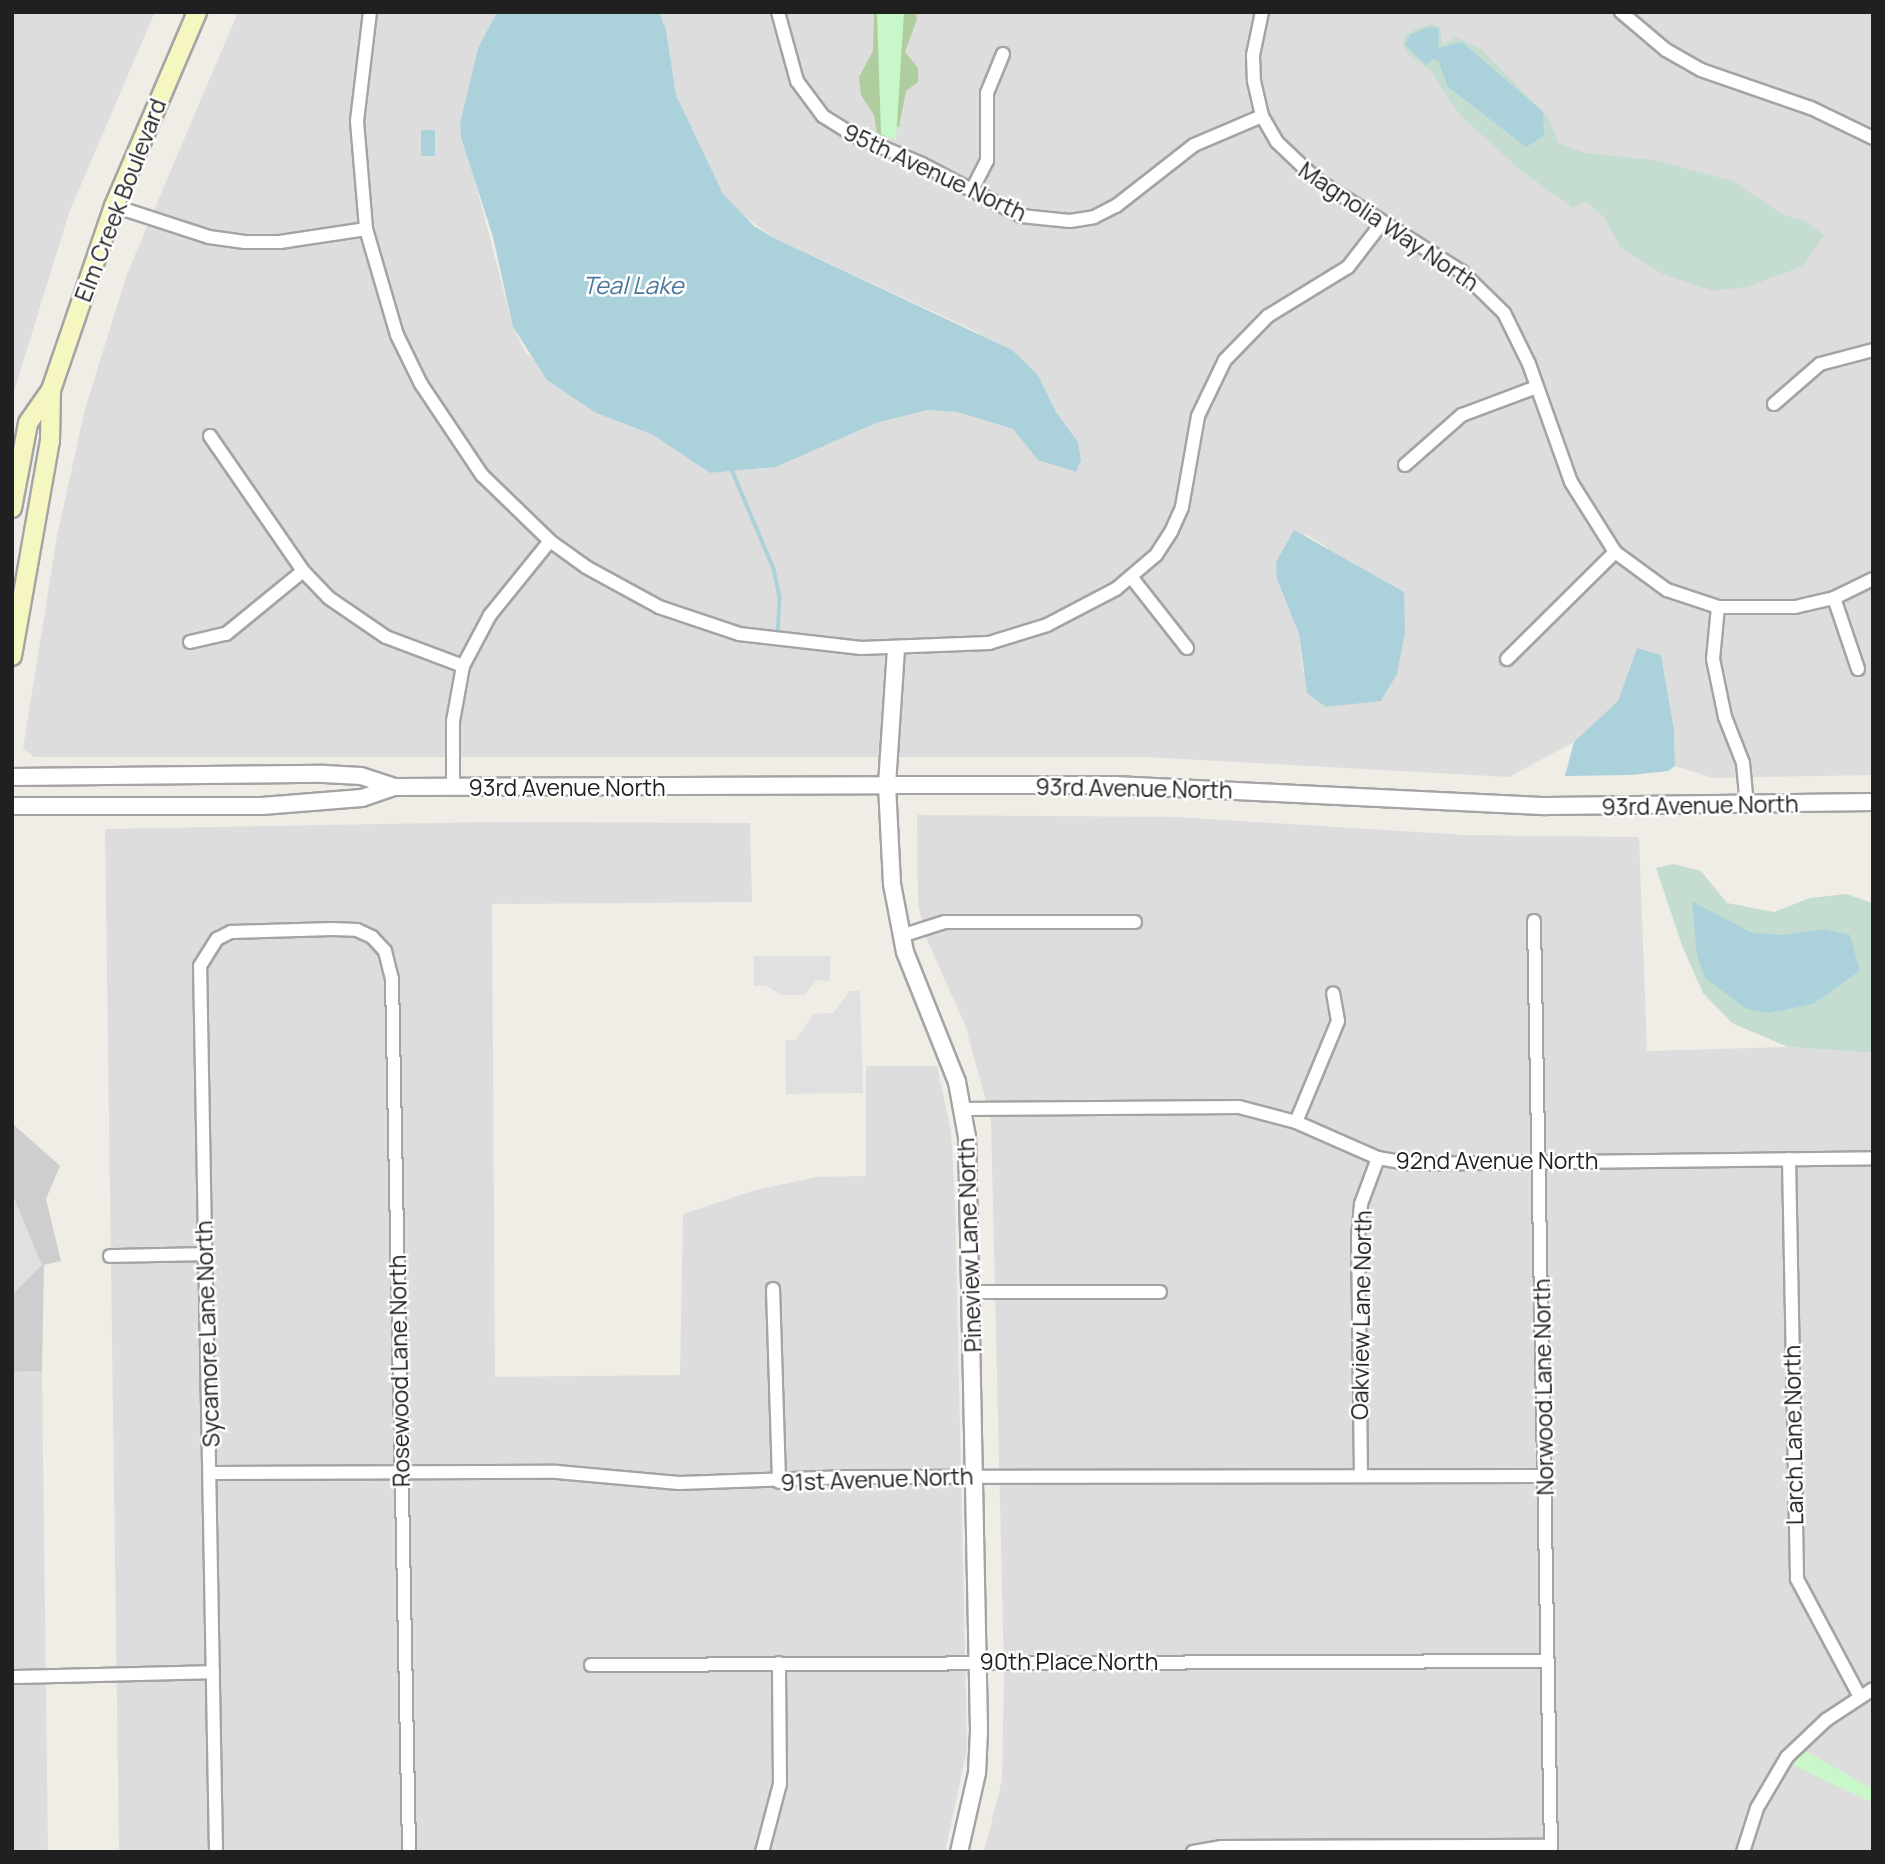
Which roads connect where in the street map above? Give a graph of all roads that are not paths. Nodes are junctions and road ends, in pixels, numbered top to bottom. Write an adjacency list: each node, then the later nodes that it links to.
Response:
1 (197, 12): 10 (main road, Elm Creek Boulevard)
2 (370, 12): 12 (street)
3 (778, 12): 9 (street, 95th Avenue North)
4 (1262, 12): 7 (street, Magnolia Way North)
5 (1621, 12): 8 (street)
6 (1003, 54): 9 (street)
7 (1262, 116): 9 (street, 95th Avenue North); 11 (street, Magnolia Way North)
8 (1873, 138)
9 (972, 190)
10 (114, 206): 12 (street); 15 (main road, Elm Creek Boulevard)
11 (1382, 223): 14 (street, Magnolia Way North); 23 (street)
12 (366, 229): 20 (street)
13 (1873, 351): 16 (street)
14 (1538, 387): 18 (street); 21 (street, Magnolia Way North)
15 (51, 390): 19 (main road, Elm Creek Boulevard); 30 (main road, Elm Creek Boulevard)
16 (1774, 404)
17 (210, 436): 22 (street)
18 (1405, 465)
19 (12, 508)
20 (550, 541): 29 (street); 32 (street)
21 (1615, 552): 26 (street, Magnolia Way North); 31 (street)
22 (303, 571): 27 (street); 32 (street)
23 (1132, 578): 28 (street); 29 (street)
24 (1873, 579): 25 (street, Magnolia Way North)
25 (1834, 598): 26 (street, Magnolia Way North); 33 (street)
26 (1718, 607): 39 (street)
27 (190, 642)
28 (1187, 648)
29 (895, 649): 35 (street, Pineview Lane North)
30 (12, 656)
31 (1507, 659)
32 (463, 666): 37 (street)
33 (1858, 669)
34 (12, 777): 36 (street, 93rd Avenue North)
35 (887, 785): 37 (street, 93rd Avenue North); 39 (street, 93rd Avenue North); 44 (street, Pineview Lane North)
36 (394, 787): 37 (street, 93rd Avenue North); 40 (street, 93rd Avenue North)
37 (453, 788)
38 (1873, 802): 39 (street, 93rd Avenue North)
39 (1746, 805)
40 (12, 806)
41 (1534, 921): 51 (street, Norwood Lane North)
42 (1135, 922): 44 (street)
43 (332, 929): 52 (street, Sycamore Lane North); 57 (street, Rosewood Lane North)
44 (901, 936): 46 (street, Pineview Lane North)
45 (1333, 993): 47 (street)
46 (963, 1109): 47 (street, 92nd Avenue North); 55 (street, Pineview Lane North)
47 (1296, 1122): 48 (street, 92nd Avenue North)
48 (1378, 1158): 51 (street, 92nd Avenue North); 60 (street, Oakview Lane North)
49 (1873, 1158): 50 (street, 92nd Avenue North)
50 (1789, 1159): 51 (street, 92nd Avenue North); 70 (street, Larch Lane North)
51 (1540, 1162): 61 (street, Norwood Lane North)
52 (204, 1254): 53 (street); 58 (street, Sycamore Lane North)
53 (110, 1256)
54 (773, 1289): 62 (street)
55 (971, 1292): 56 (street); 59 (street, Pineview Lane North)
56 (1160, 1292)
57 (401, 1472): 58 (street, 91st Avenue North); 62 (street, 91st Avenue North); 73 (street, Rosewood Lane North)
58 (211, 1473): 67 (street, Sycamore Lane North)
59 (974, 1476): 60 (street, 91st Avenue North); 62 (street, 91st Avenue North); 63 (street, Pineview Lane North)
60 (1361, 1476): 61 (street, 91st Avenue North)
61 (1544, 1476): 64 (street, Norwood Lane North)
62 (779, 1482)
63 (978, 1661): 64 (street, 90th Place North); 65 (street, 90th Place North); 75 (street, Pineview Lane North)
64 (1548, 1661): 71 (street, Norwood Lane North)
65 (779, 1663): 66 (street, 90th Place North); 74 (street)
66 (591, 1665)
67 (213, 1672): 68 (street); 72 (street, Sycamore Lane North)
68 (12, 1677)
69 (1873, 1689): 70 (street)
70 (1859, 1696): 77 (street)
71 (1551, 1849): 76 (street)
72 (216, 1852)
73 (409, 1852)
74 (762, 1852)
75 (959, 1852)
76 (1193, 1852)
77 (1743, 1852)

